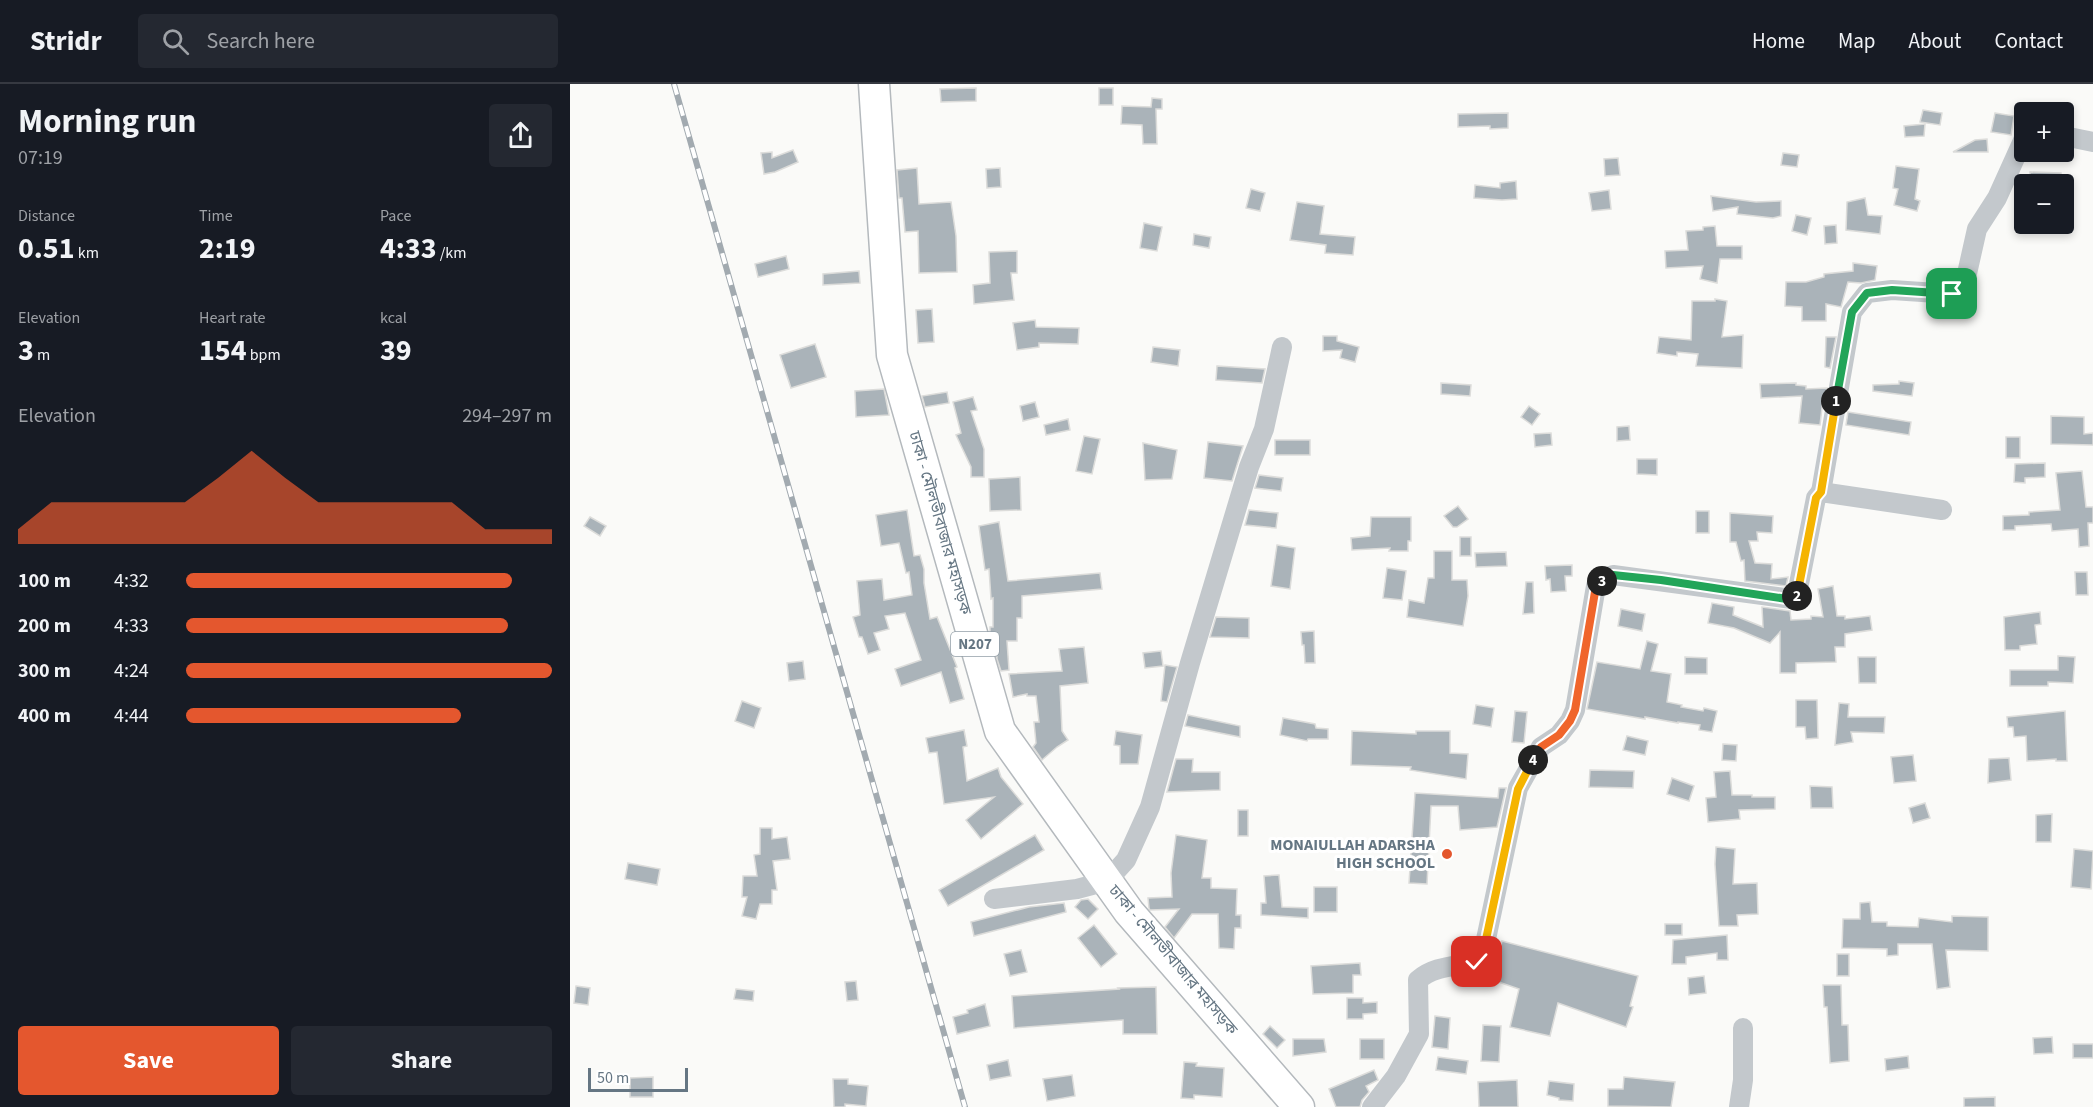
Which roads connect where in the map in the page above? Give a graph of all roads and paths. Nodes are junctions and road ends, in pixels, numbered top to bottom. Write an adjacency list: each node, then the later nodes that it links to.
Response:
1 (874, 84): 8 (highway, ঢাকা - মৌলভীবাজার মহাসড়ক / N207)
2 (2074, 138): 3 (street)
3 (2093, 142)
4 (2014, 160): 6 (street)
5 (1282, 347): 8 (street)
6 (1821, 492): 7 (street); 12 (street)
7 (1942, 510)
8 (1107, 881): 9 (street); 11 (highway, ঢাকা - মৌলভীবাজার মহাসড়ক / N207)
9 (994, 899)
10 (1743, 1028): 13 (street)
11 (1299, 1107)
12 (1372, 1107)
13 (1739, 1107)

